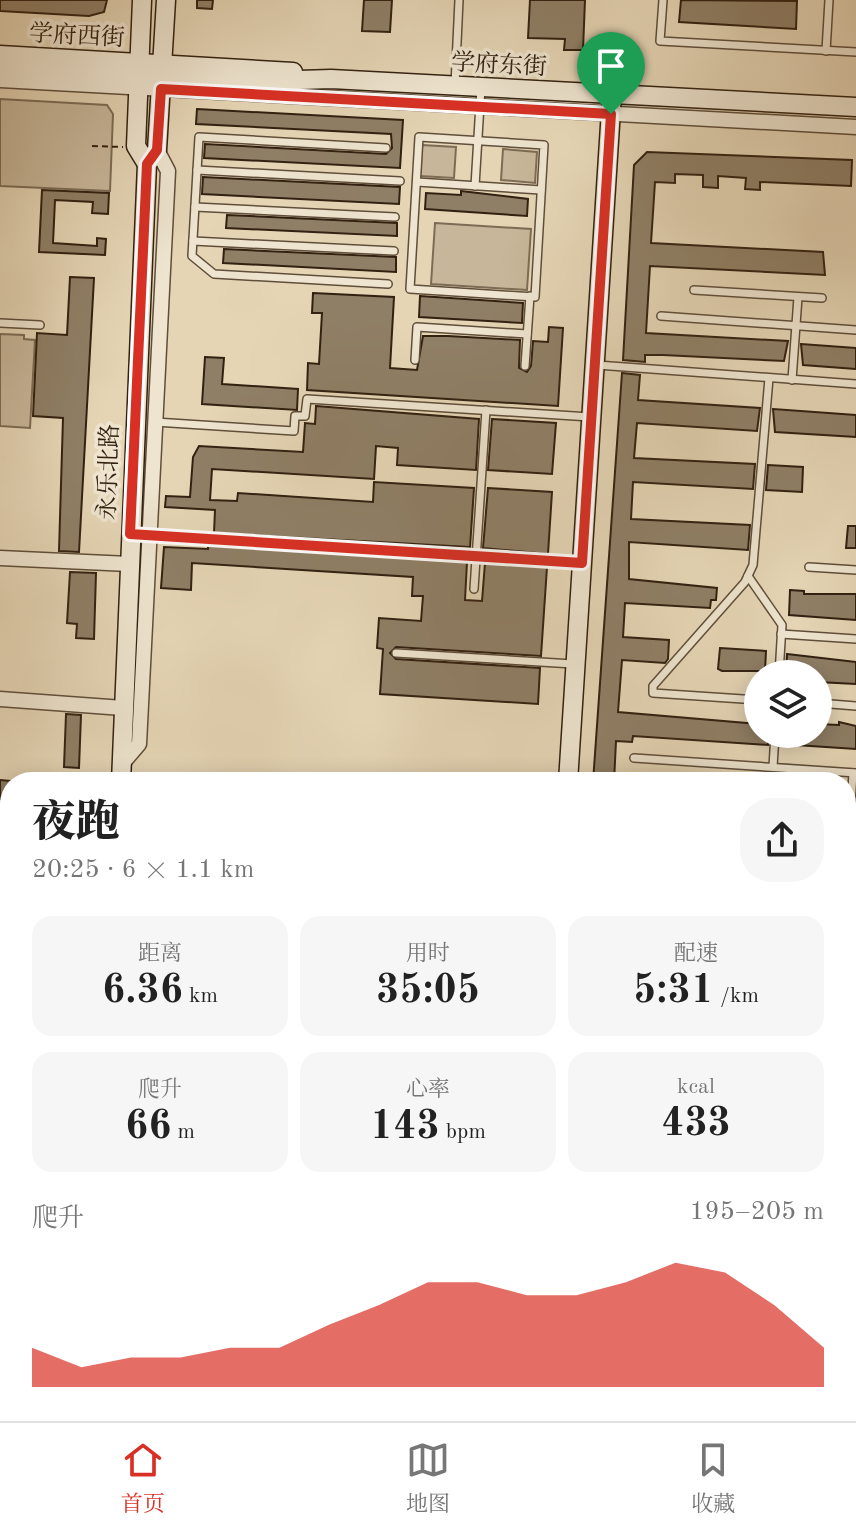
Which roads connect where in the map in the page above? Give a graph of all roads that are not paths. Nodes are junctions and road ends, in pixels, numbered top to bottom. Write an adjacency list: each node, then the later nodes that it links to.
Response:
1 (142, 0): 10 (street, 永乐北路)
2 (166, 0): 10 (street, 永乐北路)
3 (459, 0): 12 (lane)
4 (663, 0): 6 (lane)
5 (829, 0): 6 (lane)
6 (826, 51): 7 (lane)
7 (856, 52)
8 (0, 55): 10 (street, 学府西街)
9 (0, 68): 10 (street, 学府西街)
10 (150, 74): 11 (street); 12 (street, 学府东街); 15 (street); 21 (street, 永乐北路); 21 (street, 永乐北路)
11 (0, 80)
12 (455, 85): 13 (street, 学府东街)
13 (481, 87): 14 (street, 学府东街); 15 (lane)
14 (612, 94): 16 (street, 学府东街); 17 (street)
15 (480, 107): 17 (street); 19 (lane)
16 (856, 107)
17 (611, 114): 18 (street); 43 (street)
18 (856, 127)
19 (477, 141): 24 (lane); 25 (lane); 26 (lane)
20 (386, 148): 22 (lane)
21 (152, 157): 50 (street); 51 (street, 永乐北路)
22 (197, 170): 23 (lane); 27 (lane)
23 (400, 181)
24 (417, 182): 25 (lane); 33 (lane)
25 (475, 186): 26 (lane)
26 (541, 190): 33 (lane)
27 (195, 207): 28 (lane); 29 (lane)
28 (395, 217)
29 (193, 241): 30 (lane); 31 (lane)
30 (394, 251)
31 (388, 284)
32 (694, 290): 34 (lane)
33 (530, 296): 41 (lane)
34 (798, 297): 35 (lane); 39 (lane)
35 (822, 298)
36 (661, 316): 39 (lane)
37 (0, 323): 38 (lane)
38 (40, 325)
39 (796, 326): 40 (lane); 46 (lane)
40 (856, 330)
41 (527, 334): 42 (lane); 44 (lane)
42 (415, 360)
43 (595, 365): 45 (lane); 49 (street)
44 (525, 366)
45 (769, 378): 46 (lane); 59 (lane)
46 (792, 380): 47 (lane)
47 (856, 384)
48 (486, 410): 49 (lane); 50 (lane); 53 (lane)
49 (591, 417): 55 (street)
50 (155, 422): 52 (street)
51 (130, 534): 52 (lane); 56 (street, 永乐北路)
52 (149, 535): 53 (lane); 75 (street)
53 (476, 557): 55 (lane); 60 (lane)
54 (0, 558): 56 (street)
55 (582, 563): 65 (street)
56 (129, 564): 70 (street, 永乐北路)
57 (809, 567): 58 (lane)
58 (856, 570)
59 (748, 576): 61 (lane); 67 (lane)
60 (474, 589)
61 (781, 634): 62 (lane); 64 (lane)
62 (856, 639)
63 (396, 653): 65 (lane)
64 (780, 660)
65 (575, 664): 76 (street)
66 (0, 699): 70 (street)
67 (744, 699)
68 (832, 704): 69 (lane)
69 (856, 706)
70 (123, 708): 74 (street, 永乐北路)
71 (774, 748): 73 (lane)
72 (634, 758): 73 (lane)
73 (773, 767): 77 (lane)
74 (121, 772)
75 (122, 772)
76 (569, 772)
77 (840, 772)

